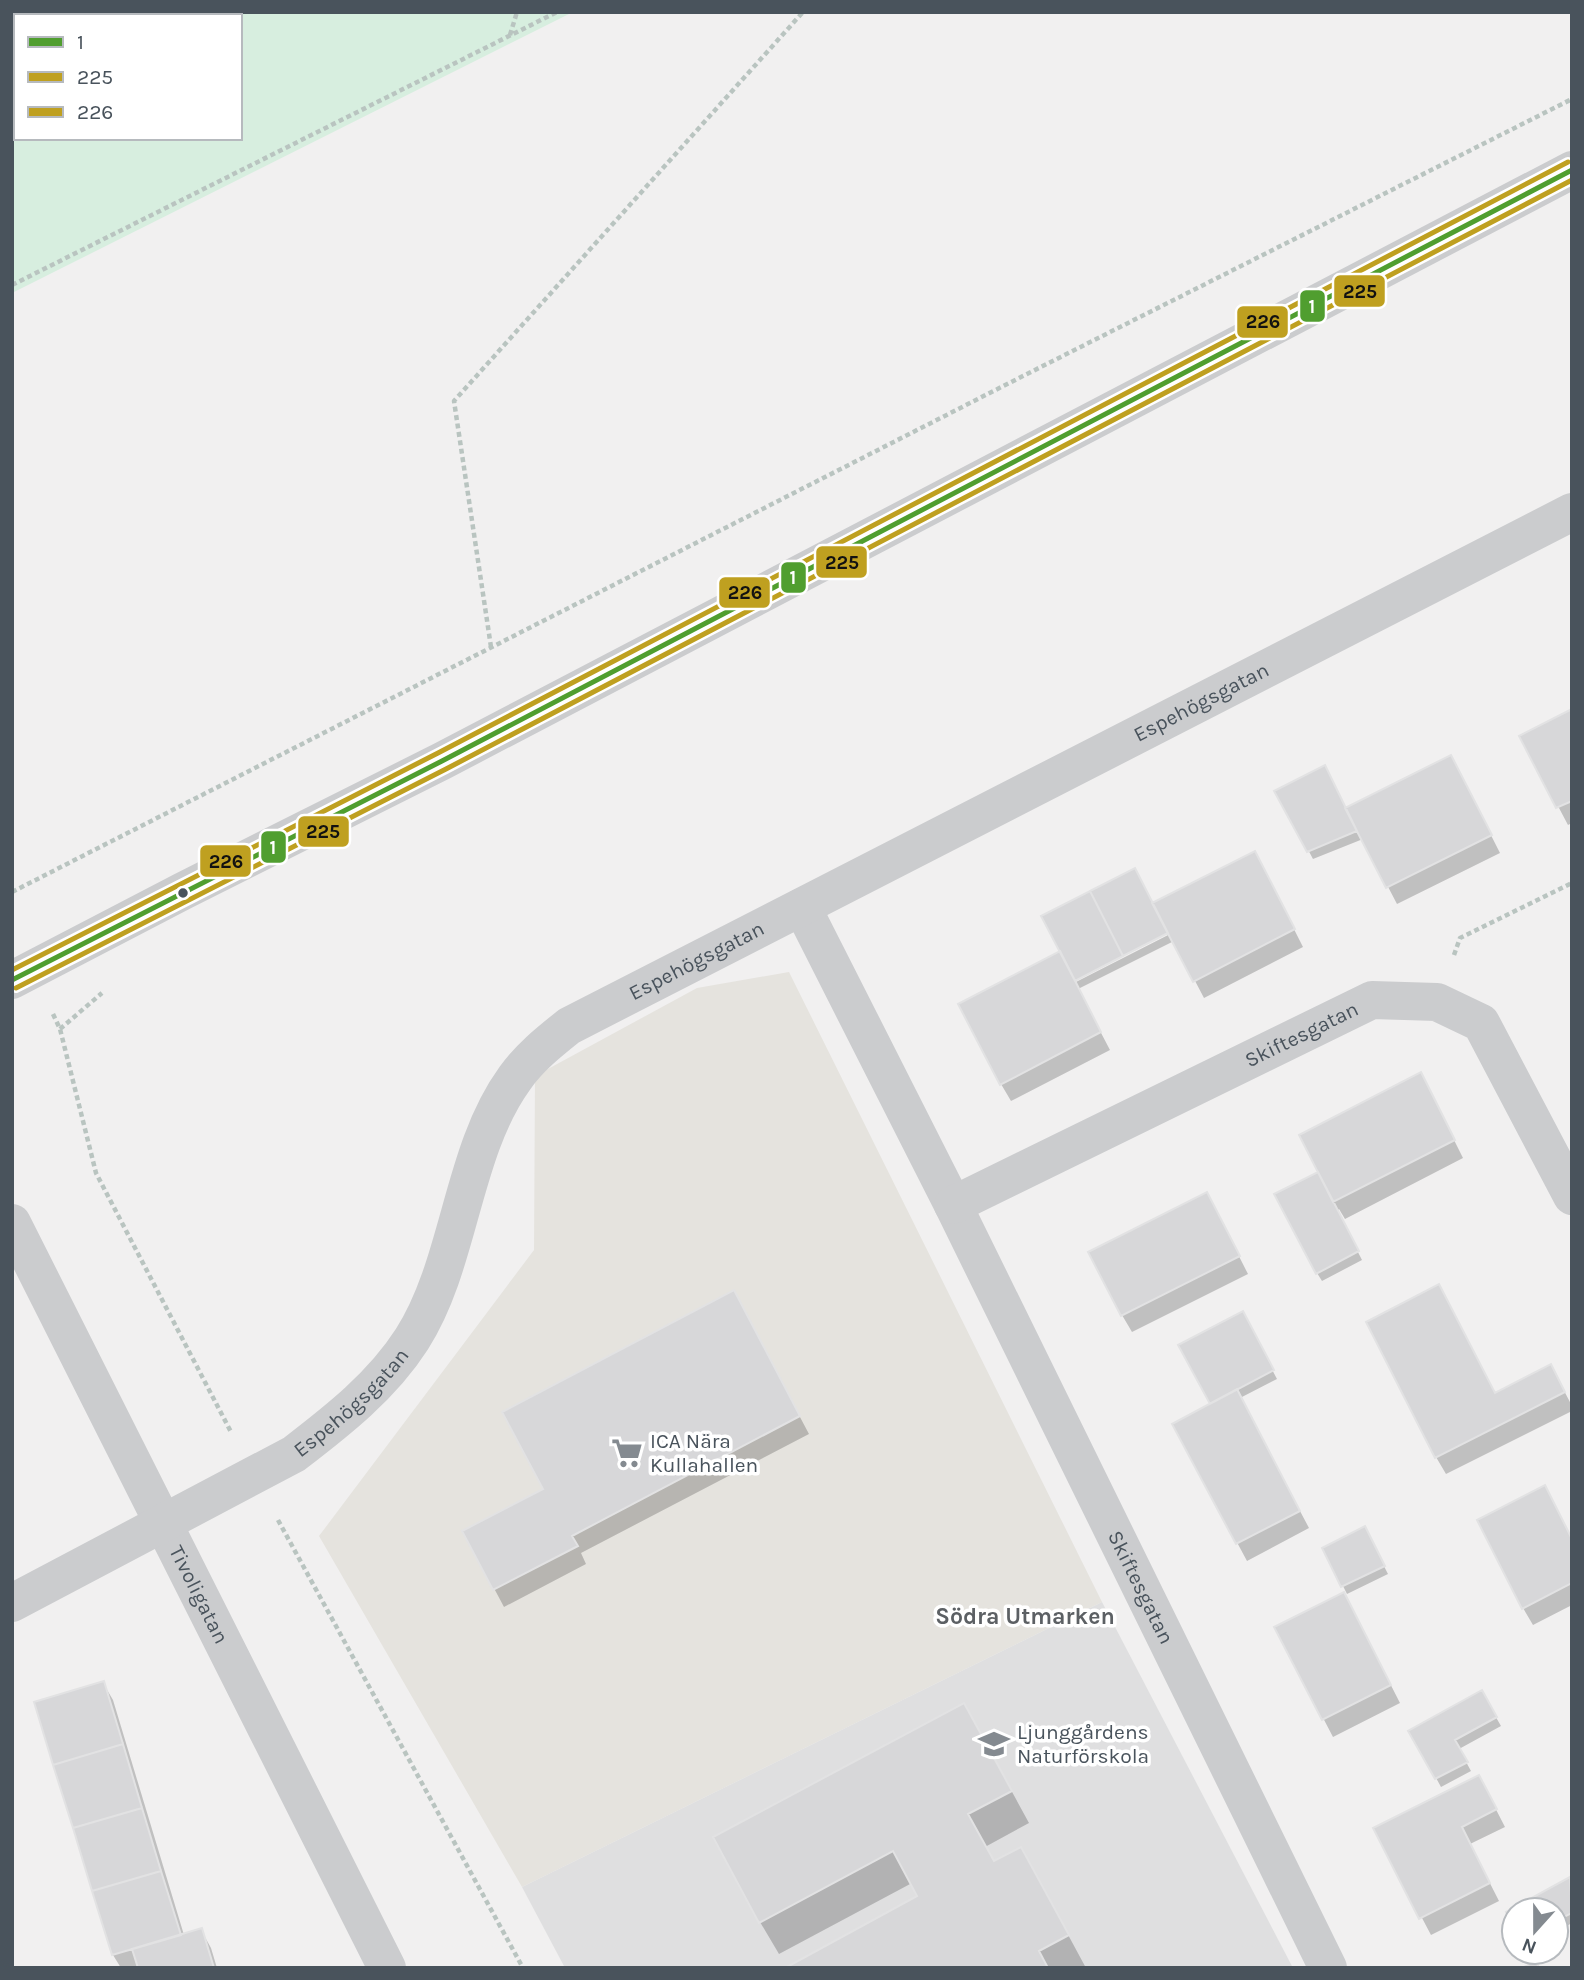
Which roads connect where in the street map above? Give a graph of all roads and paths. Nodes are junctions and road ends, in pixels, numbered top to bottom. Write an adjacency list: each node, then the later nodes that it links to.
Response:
1 (517, 12): 4 (path)
2 (557, 12): 4 (path)
3 (803, 12): 9 (path)
4 (509, 36): 7 (path)
5 (1572, 99): 9 (path)
6 (1572, 170): 13 (street)
7 (12, 285)
8 (1572, 512): 12 (street, Espehögsgatan)
9 (491, 648): 11 (path)
10 (1572, 883): 14 (path)
11 (12, 892)
12 (802, 907): 16 (street, Skiftesgatan); 18 (street, Espehögsgatan)
13 (12, 980)
14 (1437, 1002): 15 (street, Skiftesgatan); 16 (street, Skiftesgatan)
15 (1572, 1196)
16 (953, 1205): 21 (street, Skiftesgatan)
17 (12, 1223): 18 (street, Tivoligatan)
18 (163, 1524): 19 (street, Espehögsgatan); 20 (street, Tivoligatan)
19 (12, 1602)
20 (387, 1968)
21 (1328, 1968)

